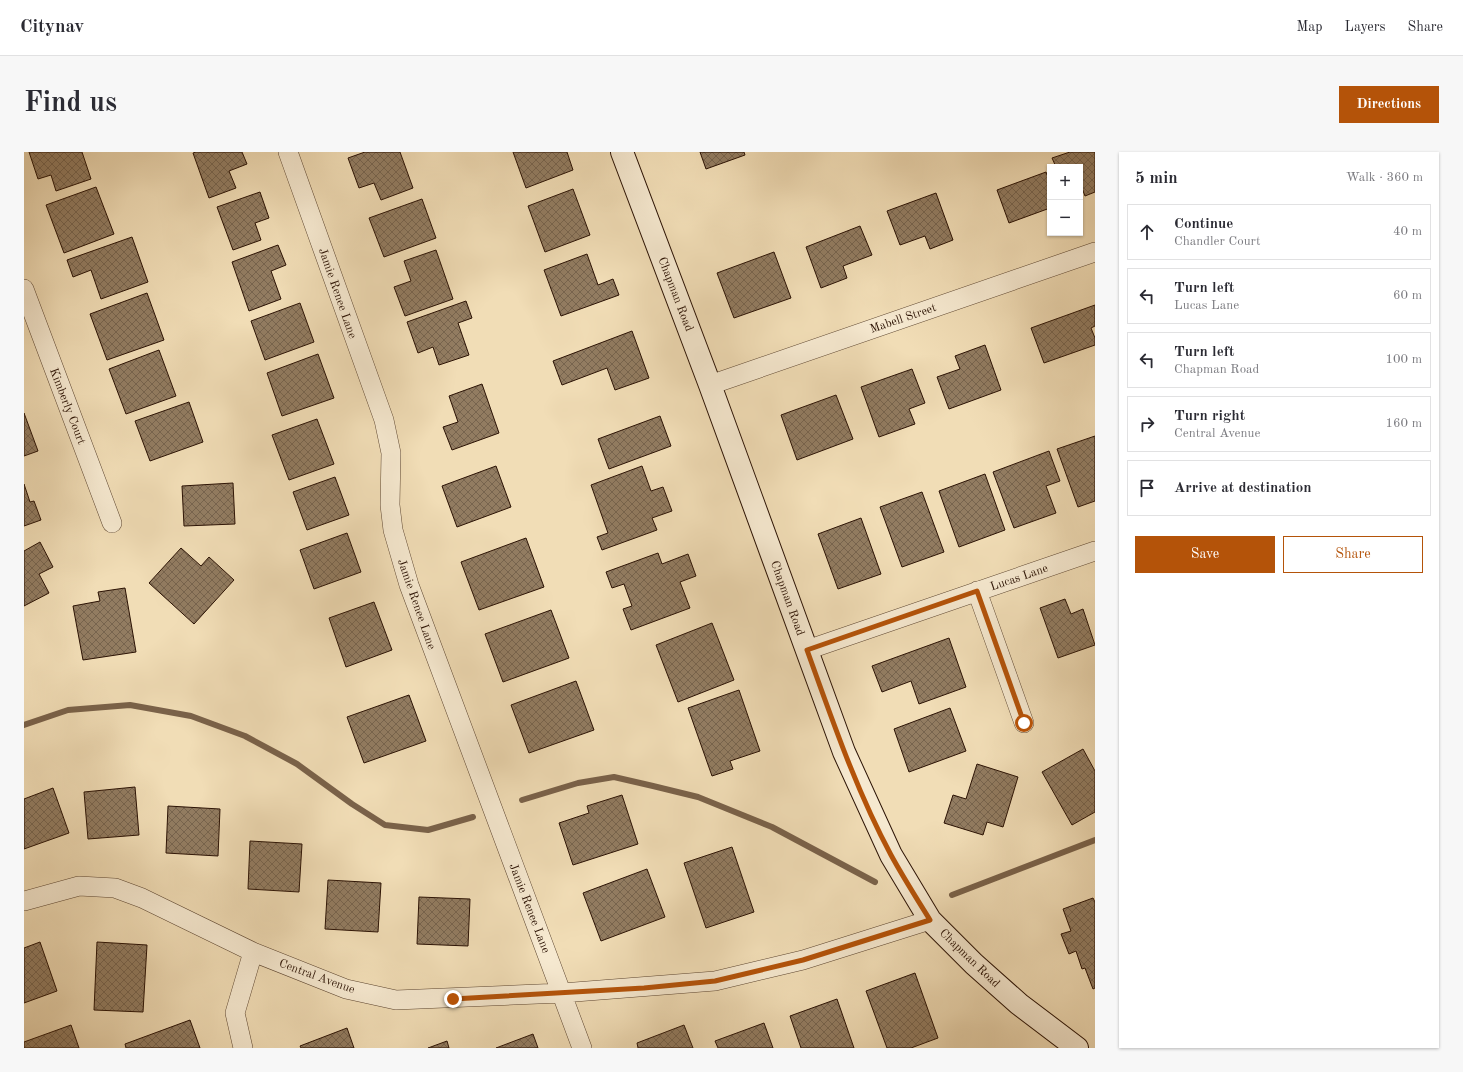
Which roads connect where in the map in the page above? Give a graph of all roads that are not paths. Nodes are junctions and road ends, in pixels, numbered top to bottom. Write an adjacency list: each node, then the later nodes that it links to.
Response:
1 (288, 152): 14 (street, Jamie Renee Lane)
2 (622, 152): 5 (street, Chapman Road)
3 (1095, 252): 5 (street, Mabell Street)
4 (24, 289): 6 (street, Kimberly Court)
5 (710, 385): 9 (street, Chapman Road)
6 (112, 523)
7 (1095, 551): 8 (street, Lucas Lane)
8 (977, 591): 9 (street, Lucas Lane); 10 (street)
9 (807, 650): 12 (street, Chapman Road)
10 (1024, 723)
11 (24, 901): 13 (street, Central Avenue)
12 (930, 920): 14 (street, Central Avenue); 17 (street, Chapman Road)
13 (253, 952): 14 (street, Central Avenue); 15 (street)
14 (562, 993): 16 (street, Jamie Renee Lane)
15 (243, 1048)
16 (582, 1048)
17 (1077, 1048)

